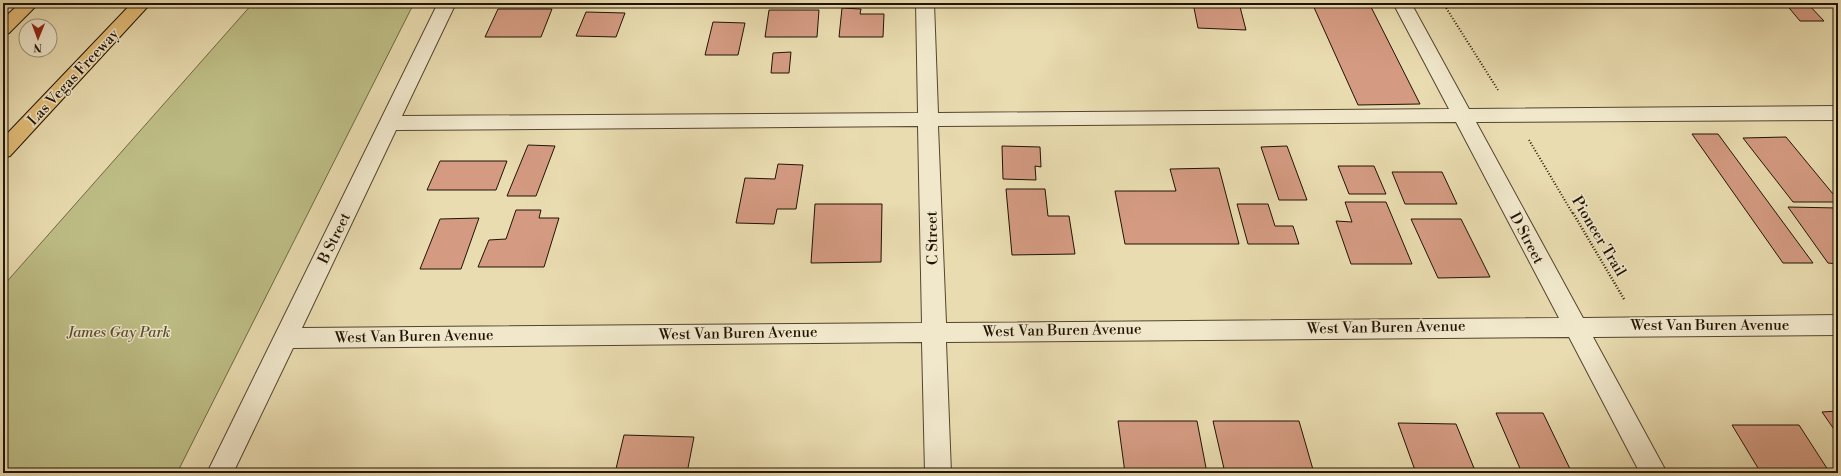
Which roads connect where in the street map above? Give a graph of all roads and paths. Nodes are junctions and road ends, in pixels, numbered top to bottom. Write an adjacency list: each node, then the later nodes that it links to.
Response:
1 (30, 3): 7 (highway)
2 (142, 3): 13 (highway, Las Vegas Freeway)
3 (448, 3): 12 (street, B Street)
4 (925, 3): 11 (street, C Street)
5 (1402, 3): 9 (street, D Street)
6 (1443, 3): 10 (path, Pioneer Trail)
7 (3, 29)
8 (1838, 113): 10 (street)
9 (1462, 115): 10 (street); 11 (street); 16 (street, D Street)
10 (1513, 115): 14 (path, Pioneer Trail)
11 (928, 119): 12 (street); 17 (street, C Street)
12 (390, 123): 18 (street, B Street)
13 (3, 151)
14 (1625, 300)
15 (1838, 324): 16 (street, West Van Buren Avenue)
16 (1574, 326): 17 (street, West Van Buren Avenue); 21 (street, D Street)
17 (934, 331): 18 (street, West Van Buren Avenue); 20 (street, C Street)
18 (286, 338): 19 (street, B Street)
19 (220, 473)
20 (938, 473)
21 (1654, 473)

